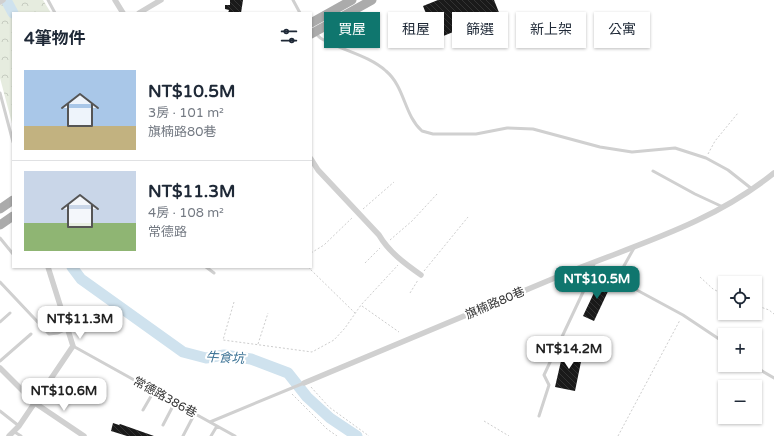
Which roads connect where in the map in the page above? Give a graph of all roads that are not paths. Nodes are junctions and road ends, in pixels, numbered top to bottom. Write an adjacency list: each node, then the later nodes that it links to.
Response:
1 (3, 0): 8 (street)
2 (48, 0): 9 (lane)
3 (115, 0): 10 (street)
4 (161, 0): 11 (street)
5 (293, 0): 12 (lane)
6 (352, 0): 13 (main road)
7 (372, 0): 14 (main road)
8 (0, 2)
9 (54, 12)
10 (122, 12)
11 (141, 12)
12 (299, 12)
13 (312, 22)
14 (312, 31): 20 (lane)
15 (0, 93): 16 (lane)
16 (12, 138)
17 (312, 161): 33 (street)
18 (653, 171): 22 (lane)
19 (774, 173): 20 (street, 旗楠路80巷)
20 (752, 190): 22 (street, 旗楠路80巷)
21 (12, 201): 23 (main road)
22 (725, 208): 27 (street, 旗楠路80巷)
23 (0, 209)
24 (12, 217): 25 (main road)
25 (0, 225)
26 (0, 238): 28 (lane)
27 (634, 247): 29 (street, 旗楠路80巷); 39 (lane)
28 (12, 253)
29 (594, 262): 45 (street, 旗楠路80巷); 52 (lane)
30 (48, 268): 37 (street)
31 (207, 268): 32 (lane)
32 (214, 273)
33 (420, 275)
34 (0, 282): 37 (lane)
35 (10, 313): 36 (lane)
36 (0, 322)
37 (67, 329): 40 (street)
38 (31, 334): 41 (lane)
39 (718, 338)
40 (73, 346): 46 (lane, 常德路386巷); 48 (street)
41 (0, 361)
42 (0, 368): 48 (street)
43 (762, 371): 44 (lane)
44 (774, 378)
45 (305, 382): 53 (lane, 旗楠路80巷)
46 (154, 391): 47 (lane, 常德路386巷); 49 (lane)
47 (175, 402): 51 (lane, 常德路386巷); 54 (lane)
48 (35, 403): 55 (street); 60 (street)
49 (143, 410)
50 (0, 412): 55 (lane)
51 (195, 413): 53 (lane, 常德路386巷); 61 (lane)
52 (539, 416)
53 (210, 422): 56 (lane, 常德路386巷)
54 (163, 425)
55 (19, 426): 57 (street)
56 (217, 426): 62 (lane); 63 (lane, 常德路386巷)
57 (13, 431): 58 (street); 59 (lane)
58 (10, 436)
59 (21, 436)
60 (84, 436)
61 (183, 436)
62 (211, 436)
63 (236, 436)

